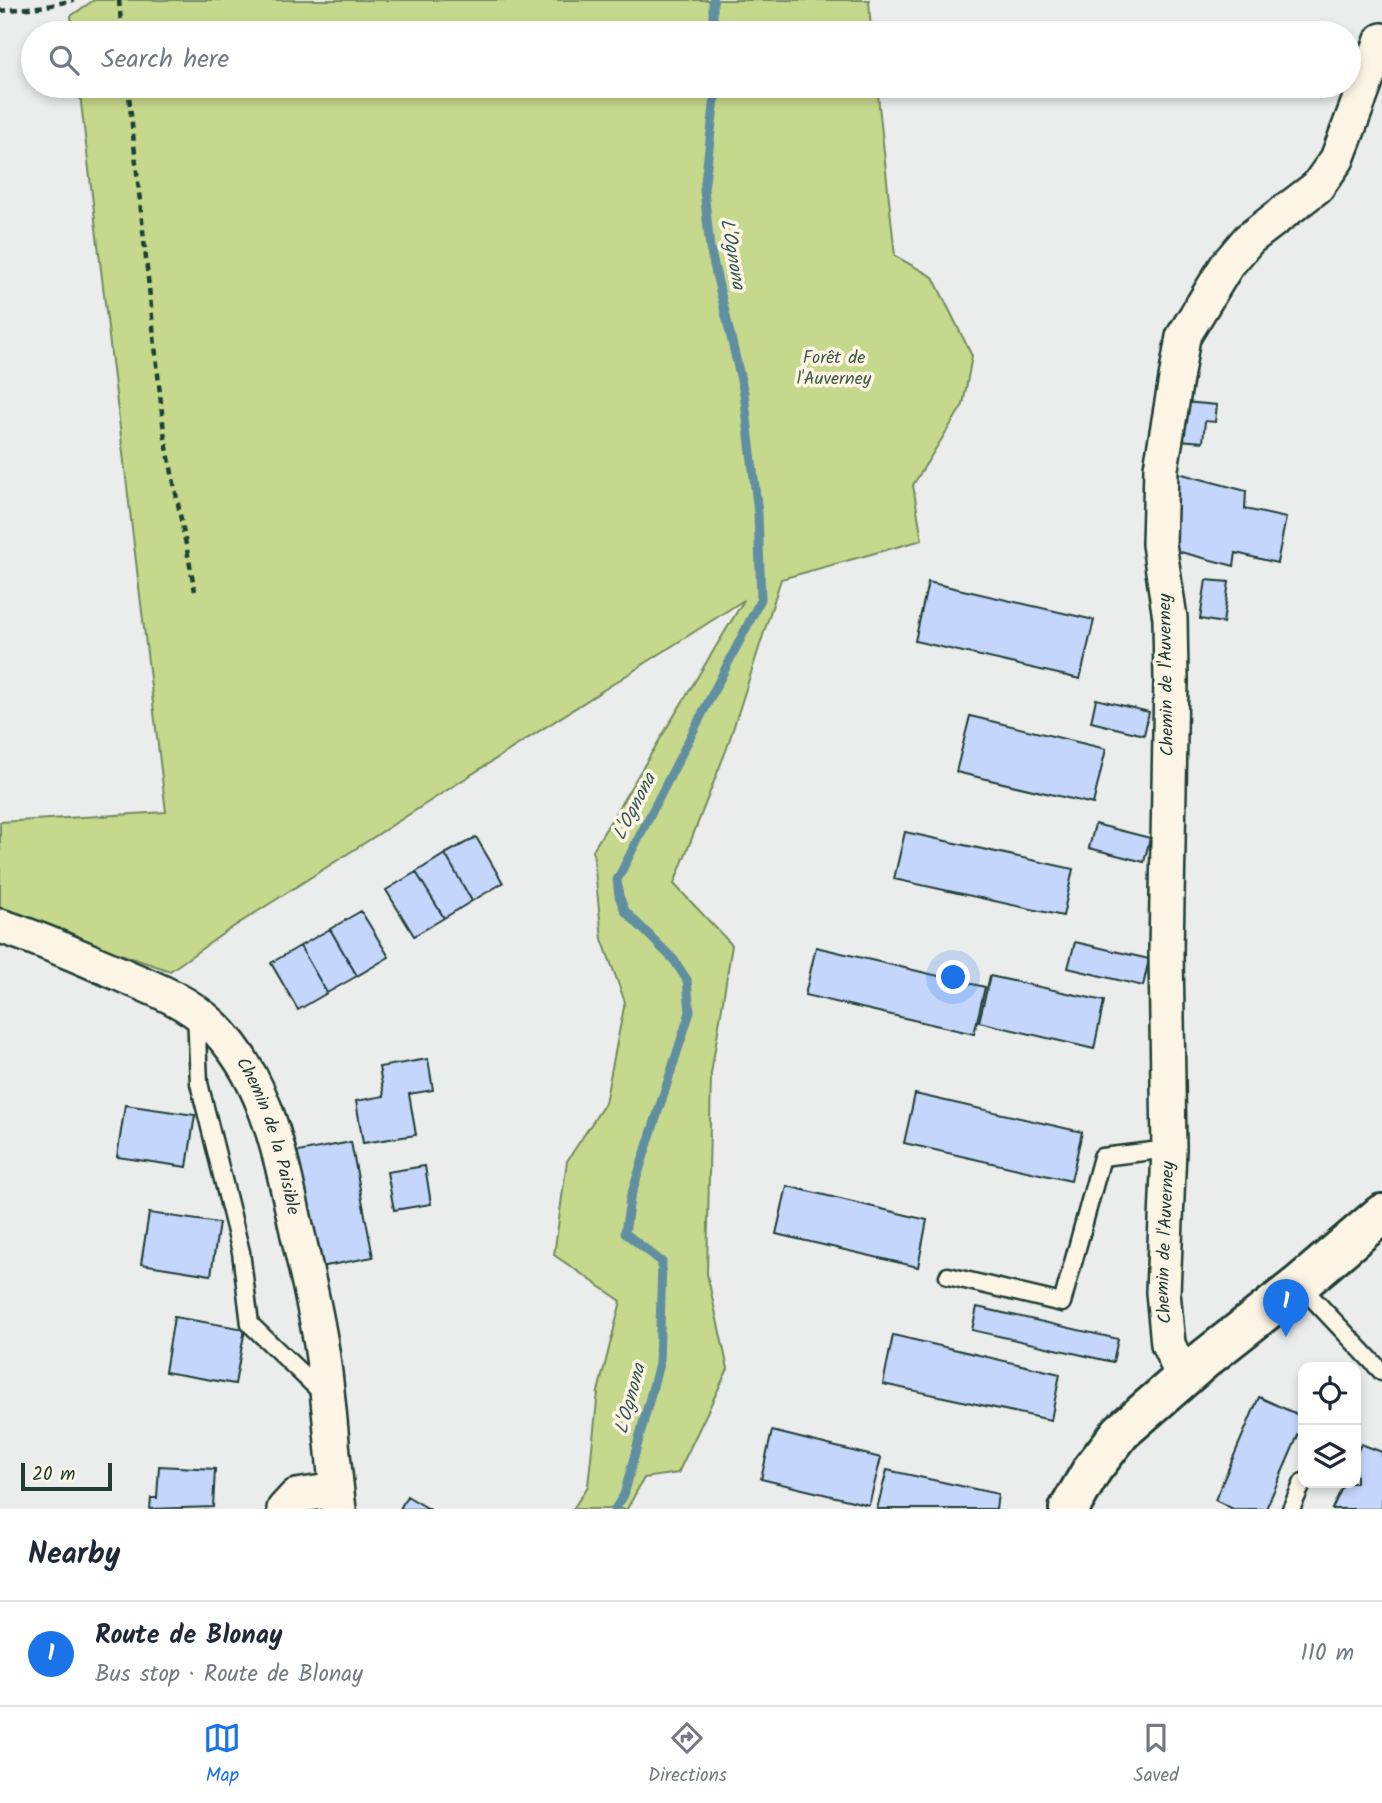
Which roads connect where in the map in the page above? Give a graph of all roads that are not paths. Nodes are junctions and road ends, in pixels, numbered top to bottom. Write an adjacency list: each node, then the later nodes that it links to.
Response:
1 (1382, 40): 2 (street, Chemin de l'Auverney)
2 (1361, 96)
3 (1360, 98): 6 (street, Chemin de l'Auverney)
4 (0, 926): 5 (street, Chemin de la Paisible)
5 (185, 1005): 14 (street, Chemin de la Paisible); 14 (lane)
6 (1169, 1149): 8 (lane); 13 (street, Chemin de l'Auverney)
7 (1382, 1213): 9 (street)
8 (948, 1276)
9 (1300, 1284): 10 (lane); 13 (street)
10 (1362, 1352): 11 (lane); 12 (lane)
11 (1359, 1362)
12 (1382, 1373)
13 (1183, 1377): 18 (street)
14 (328, 1398): 16 (street, Chemin de la Paisible)
15 (1300, 1488): 19 (lane)
16 (338, 1499): 17 (street, Chemin de la Paisible)
17 (284, 1509)
18 (1069, 1509)
19 (1291, 1509)

